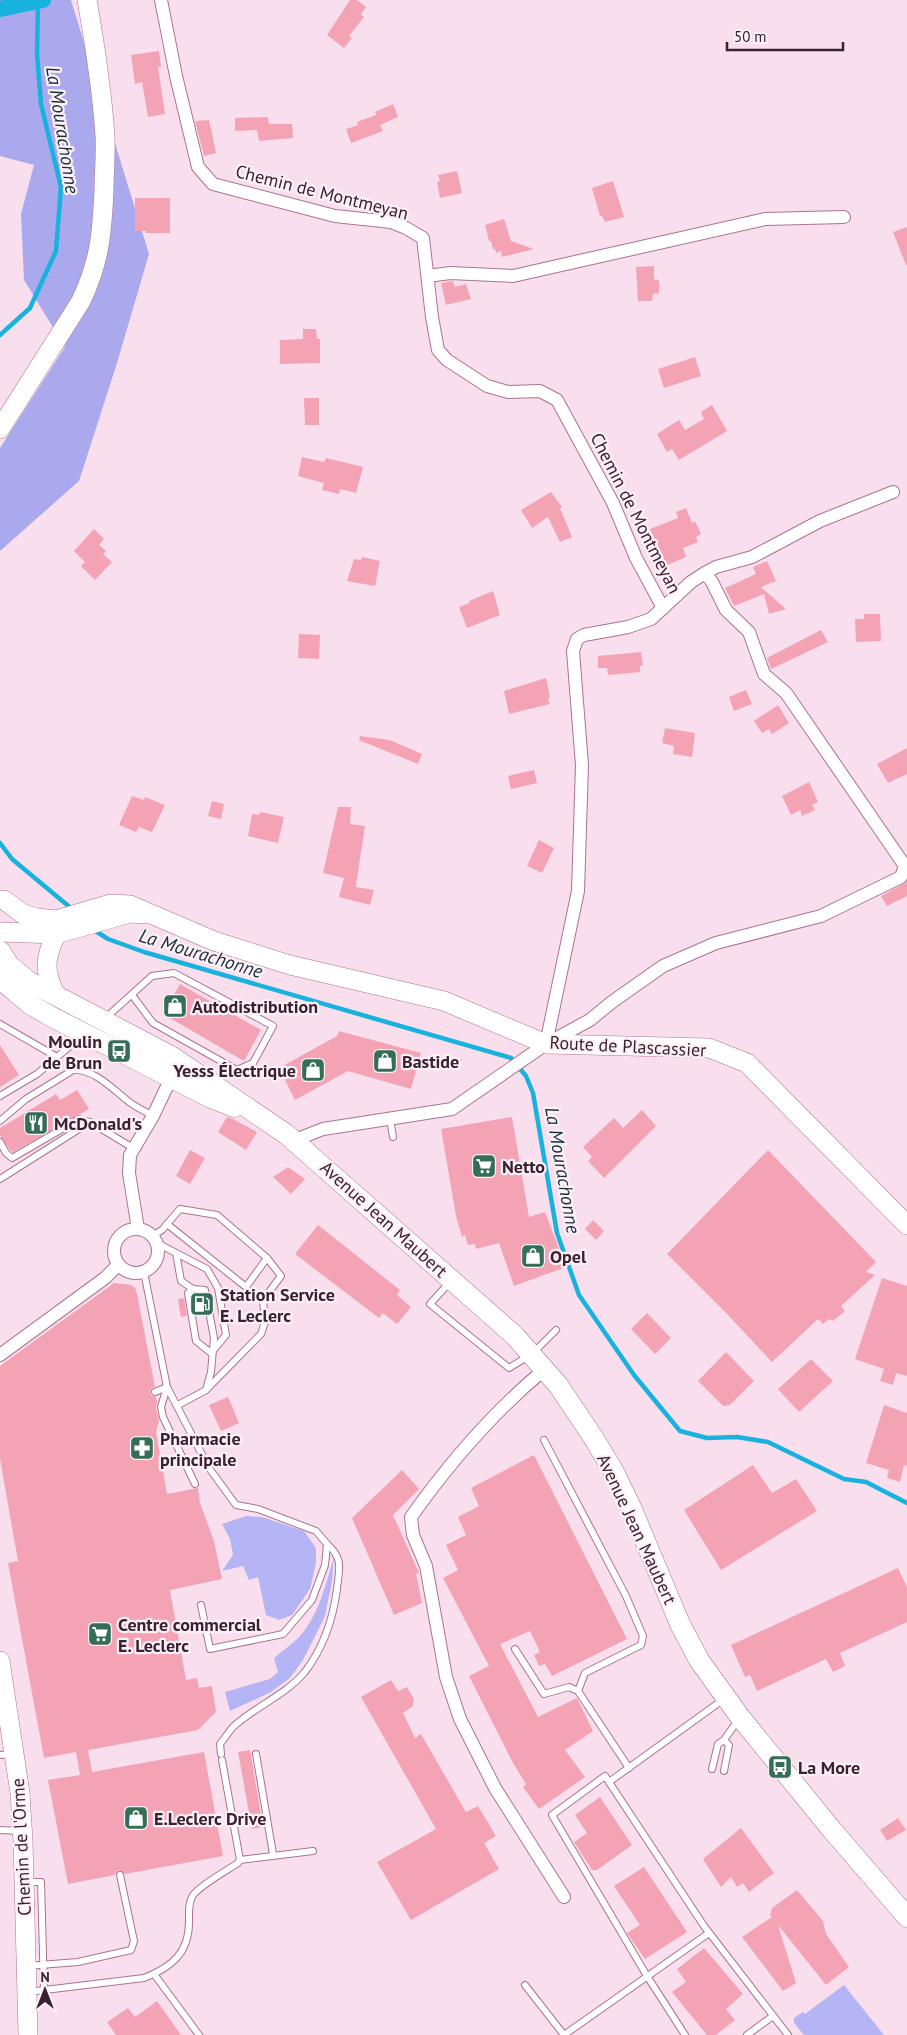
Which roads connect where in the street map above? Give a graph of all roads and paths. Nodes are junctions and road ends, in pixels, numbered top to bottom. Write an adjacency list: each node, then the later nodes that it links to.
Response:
1 (87, 0): 5 (street)
2 (161, 0): 4 (street, Chemin de Montmeyan)
3 (844, 217): 4 (street)
4 (428, 276): 8 (street, Chemin de Montmeyan)
5 (0, 429)
6 (893, 492): 7 (street)
7 (705, 573): 8 (street, Chemin de Montmeyan); 21 (street, Chemin de Montmeyan)
8 (664, 608): 21 (street)
9 (2, 895): 11 (street, Route de Plascassier); 12 (street)
10 (150, 914): 11 (street, Route de Plascassier); 11 (street, Route de Plascassier); 21 (street, Route de Plascassier)
11 (63, 927): 13 (street, Route de Plascassier); 16 (street)
12 (0, 928)
13 (0, 932)
14 (0, 951): 16 (main road, Avenue Jean Maubert)
15 (0, 979): 20 (main road, Avenue Jean Maubert)
16 (56, 995): 18 (main road, Avenue Jean Maubert)
17 (132, 995): 17 (lane); 18 (lane)
18 (100, 1019): 23 (street); 26 (main road, Avenue Jean Maubert)
19 (0, 1024): 22 (lane)
20 (84, 1034): 22 (lane); 23 (main road, Avenue Jean Maubert)
21 (546, 1044): 27 (street); 36 (street, Route de Plascassier)
22 (57, 1057): 24 (lane)
23 (171, 1078): 25 (street); 26 (main road, Avenue Jean Maubert)
24 (0, 1096)
25 (153, 1116): 28 (lane); 33 (street)
26 (260, 1117): 31 (main road, Avenue Jean Maubert)
27 (390, 1119): 30 (lane); 31 (street)
28 (0, 1121)
29 (90, 1122): 32 (lane); 33 (lane); 34 (lane)
30 (393, 1137)
31 (294, 1140): 43 (main road, Avenue Jean Maubert)
32 (0, 1142)
33 (133, 1148): 37 (street)
34 (0, 1179)
35 (167, 1224): 38 (lane); 40 (lane); 40 (lane)
36 (907, 1225)
37 (138, 1229): 38 (street); 41 (street)
38 (155, 1239): 39 (lane); 42 (street)
39 (176, 1253): 44 (lane); 46 (lane)
40 (267, 1258): 51 (lane)
41 (118, 1265): 42 (street); 48 (street)
42 (144, 1272): 50 (lane)
43 (452, 1280): 47 (main road, Avenue Jean Maubert); 47 (lane)
44 (193, 1289): 46 (lane); 46 (lane)
45 (556, 1330): 47 (lane)
46 (211, 1353): 51 (lane)
47 (532, 1354): 49 (main road, Avenue Jean Maubert)
48 (0, 1355)
49 (545, 1369): 61 (main road, Avenue Jean Maubert); 76 (street)
50 (168, 1387): 52 (lane); 53 (lane); 55 (lane)
51 (206, 1390): 53 (lane)
52 (156, 1392)
53 (178, 1405): 56 (lane)
54 (544, 1440): 60 (lane)
55 (195, 1484)
56 (327, 1544): 57 (lane); 74 (lane)
57 (201, 1606)
58 (515, 1649): 60 (lane)
59 (0, 1661): 64 (street, Chemin de l'Orme)
60 (578, 1691): 66 (lane)
61 (726, 1697): 62 (main road, Avenue Jean Maubert); 66 (lane)
62 (740, 1717): 63 (lane); 77 (main road, Avenue Jean Maubert)
63 (724, 1740): 67 (lane); 68 (lane)
64 (7, 1754): 71 (street, Chemin de l'Orme)
65 (256, 1754): 73 (lane)
66 (629, 1768): 69 (lane)
67 (712, 1769)
68 (724, 1772)
69 (609, 1782): 78 (lane); 81 (lane)
70 (0, 1830): 71 (lane)
71 (22, 1832): 79 (street, Chemin de l'Orme)
72 (312, 1851): 73 (lane)
73 (273, 1854): 74 (lane)
74 (240, 1860): 80 (lane)
75 (120, 1875): 79 (lane)
76 (564, 1897)
77 (907, 1917)
78 (709, 1933): 81 (lane); 84 (lane)
79 (35, 1965): 83 (street, Chemin de l'Orme)
80 (154, 1974): 83 (lane); 86 (lane)
81 (647, 1976): 87 (lane); 88 (lane)
82 (525, 1985): 87 (lane)
83 (36, 1991): 85 (street, Chemin de l'Orme)
84 (773, 2016): 89 (lane); 90 (lane)
85 (28, 2035)
86 (199, 2035)
87 (564, 2035)
88 (685, 2035)
89 (747, 2035)
90 (788, 2035)

